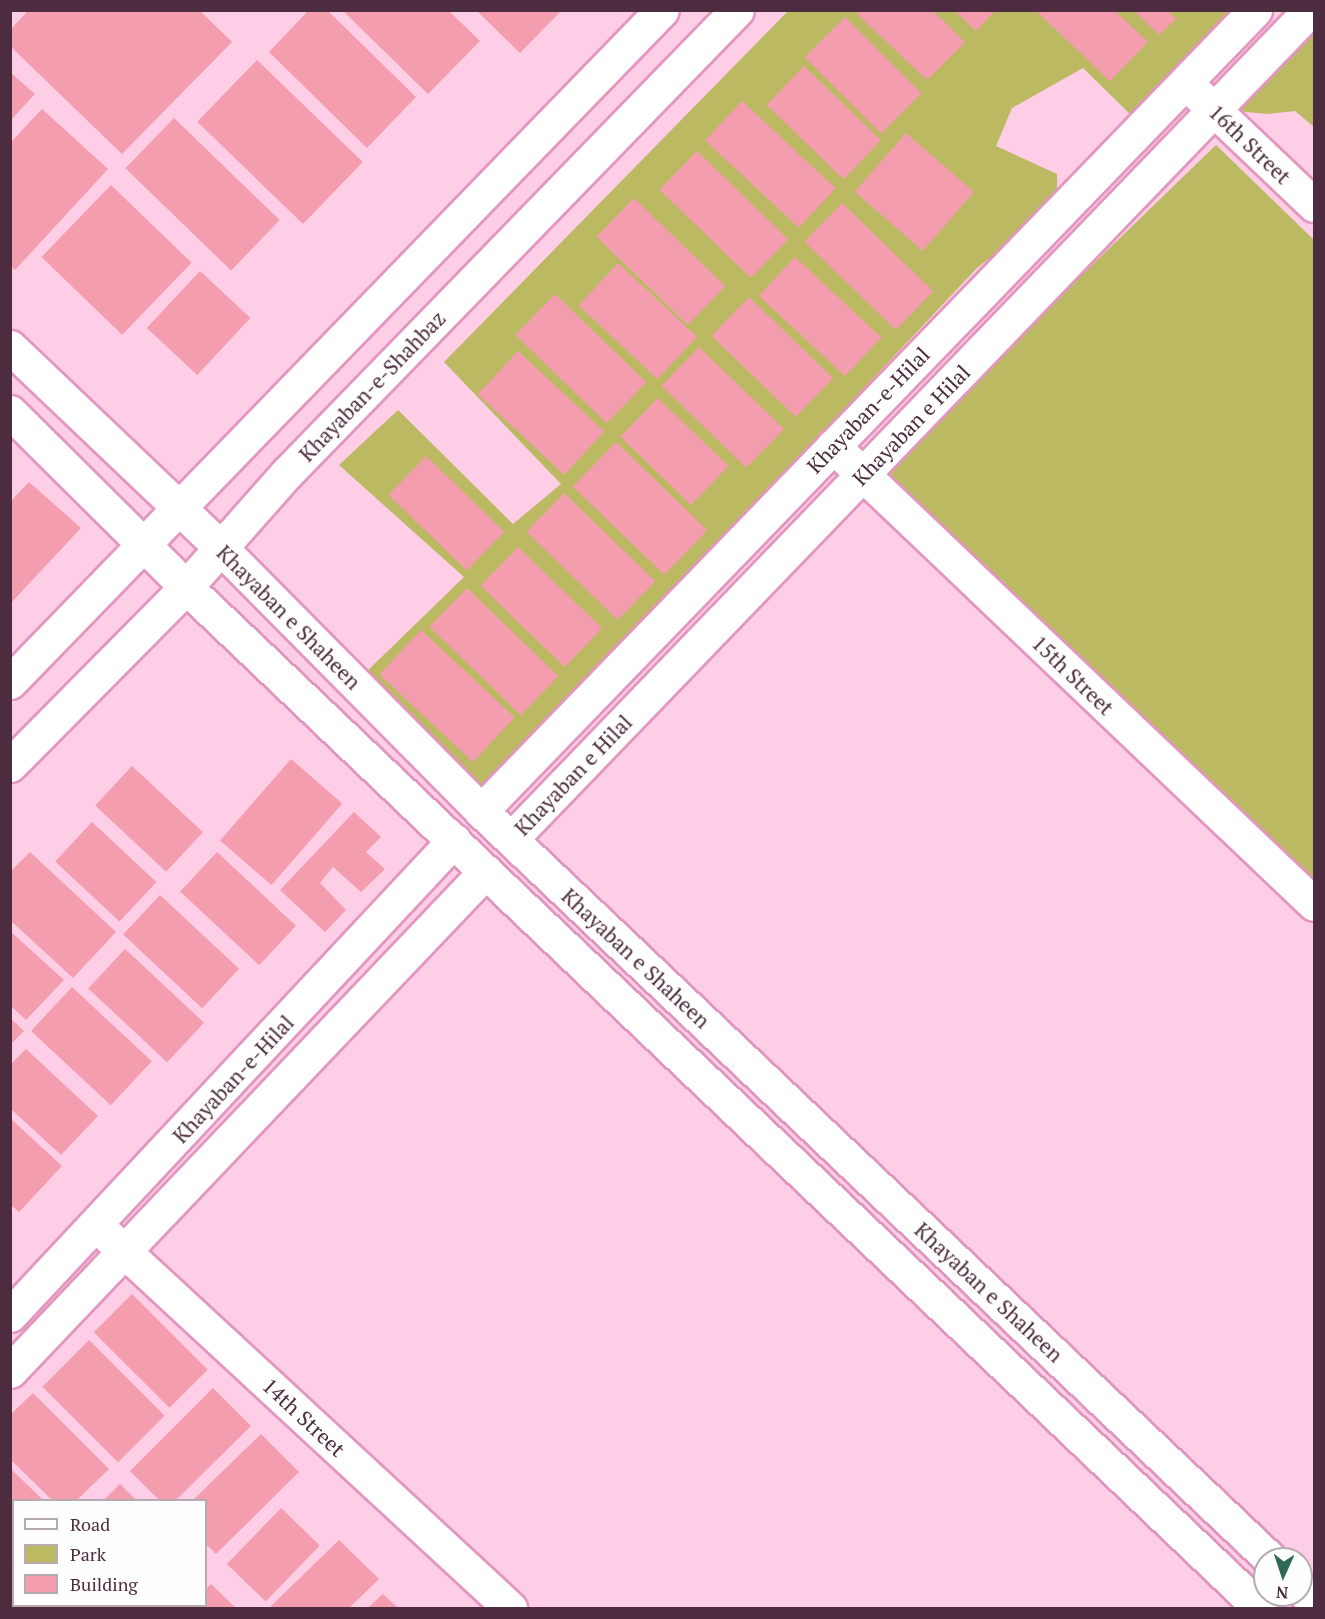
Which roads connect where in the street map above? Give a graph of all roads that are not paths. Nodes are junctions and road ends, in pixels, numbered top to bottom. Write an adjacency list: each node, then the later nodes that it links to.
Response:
1 (662, 10): 12 (main road)
2 (737, 10): 14 (main road, Khayaban-e-Shahbaz)
3 (1255, 10): 5 (main road, Khayaban-e-Hilal)
4 (1310, 10): 6 (main road, Khayaban e Hilal)
5 (1186, 83): 6 (main road, 16th Street); 10 (main road, Khayaban-e-Hilal)
6 (1215, 110): 7 (main road, 16th Street); 11 (main road, Khayaban e Hilal)
7 (1314, 205)
8 (10, 347): 12 (main road, Khayaban e Shaheen)
9 (10, 412): 13 (main road, Khayaban e Shaheen)
10 (833, 446): 11 (main road, 15th Street); 18 (main road, Khayaban-e-Hilal)
11 (862, 475): 19 (main road, Khayaban e Hilal); 22 (main road, 15th Street)
12 (178, 507): 13 (main road); 14 (main road, Khayaban e Shaheen)
13 (144, 544): 15 (main road, Khayaban e Shaheen); 16 (main road)
14 (221, 548): 15 (main road, Khayaban-e-Shahbaz); 18 (main road, Khayaban e Shaheen)
15 (186, 587): 17 (main road, Khayaban-e-Shahbaz); 20 (main road, Khayaban e Shaheen)
16 (10, 682)
17 (10, 765)
18 (481, 811): 19 (main road, Khayaban e Shaheen)
19 (511, 839): 27 (main road, Khayaban e Shaheen)
20 (453, 840): 21 (main road, Khayaban e Shaheen); 23 (main road, Khayaban-e-Hilal)
21 (486, 871): 24 (main road); 28 (main road, Khayaban e Shaheen)
22 (1314, 904)
23 (97, 1226): 24 (main road, 14th Street); 25 (main road, Khayaban-e-Hilal)
24 (126, 1253): 26 (main road); 30 (main road, 14th Street)
25 (10, 1315)
26 (10, 1371)
27 (1124, 1420): 28 (main road); 29 (main road, Khayaban e Shaheen)
28 (1094, 1449): 31 (main road, Khayaban e Shaheen)
29 (1257, 1547)
30 (510, 1608)
31 (1260, 1608)

